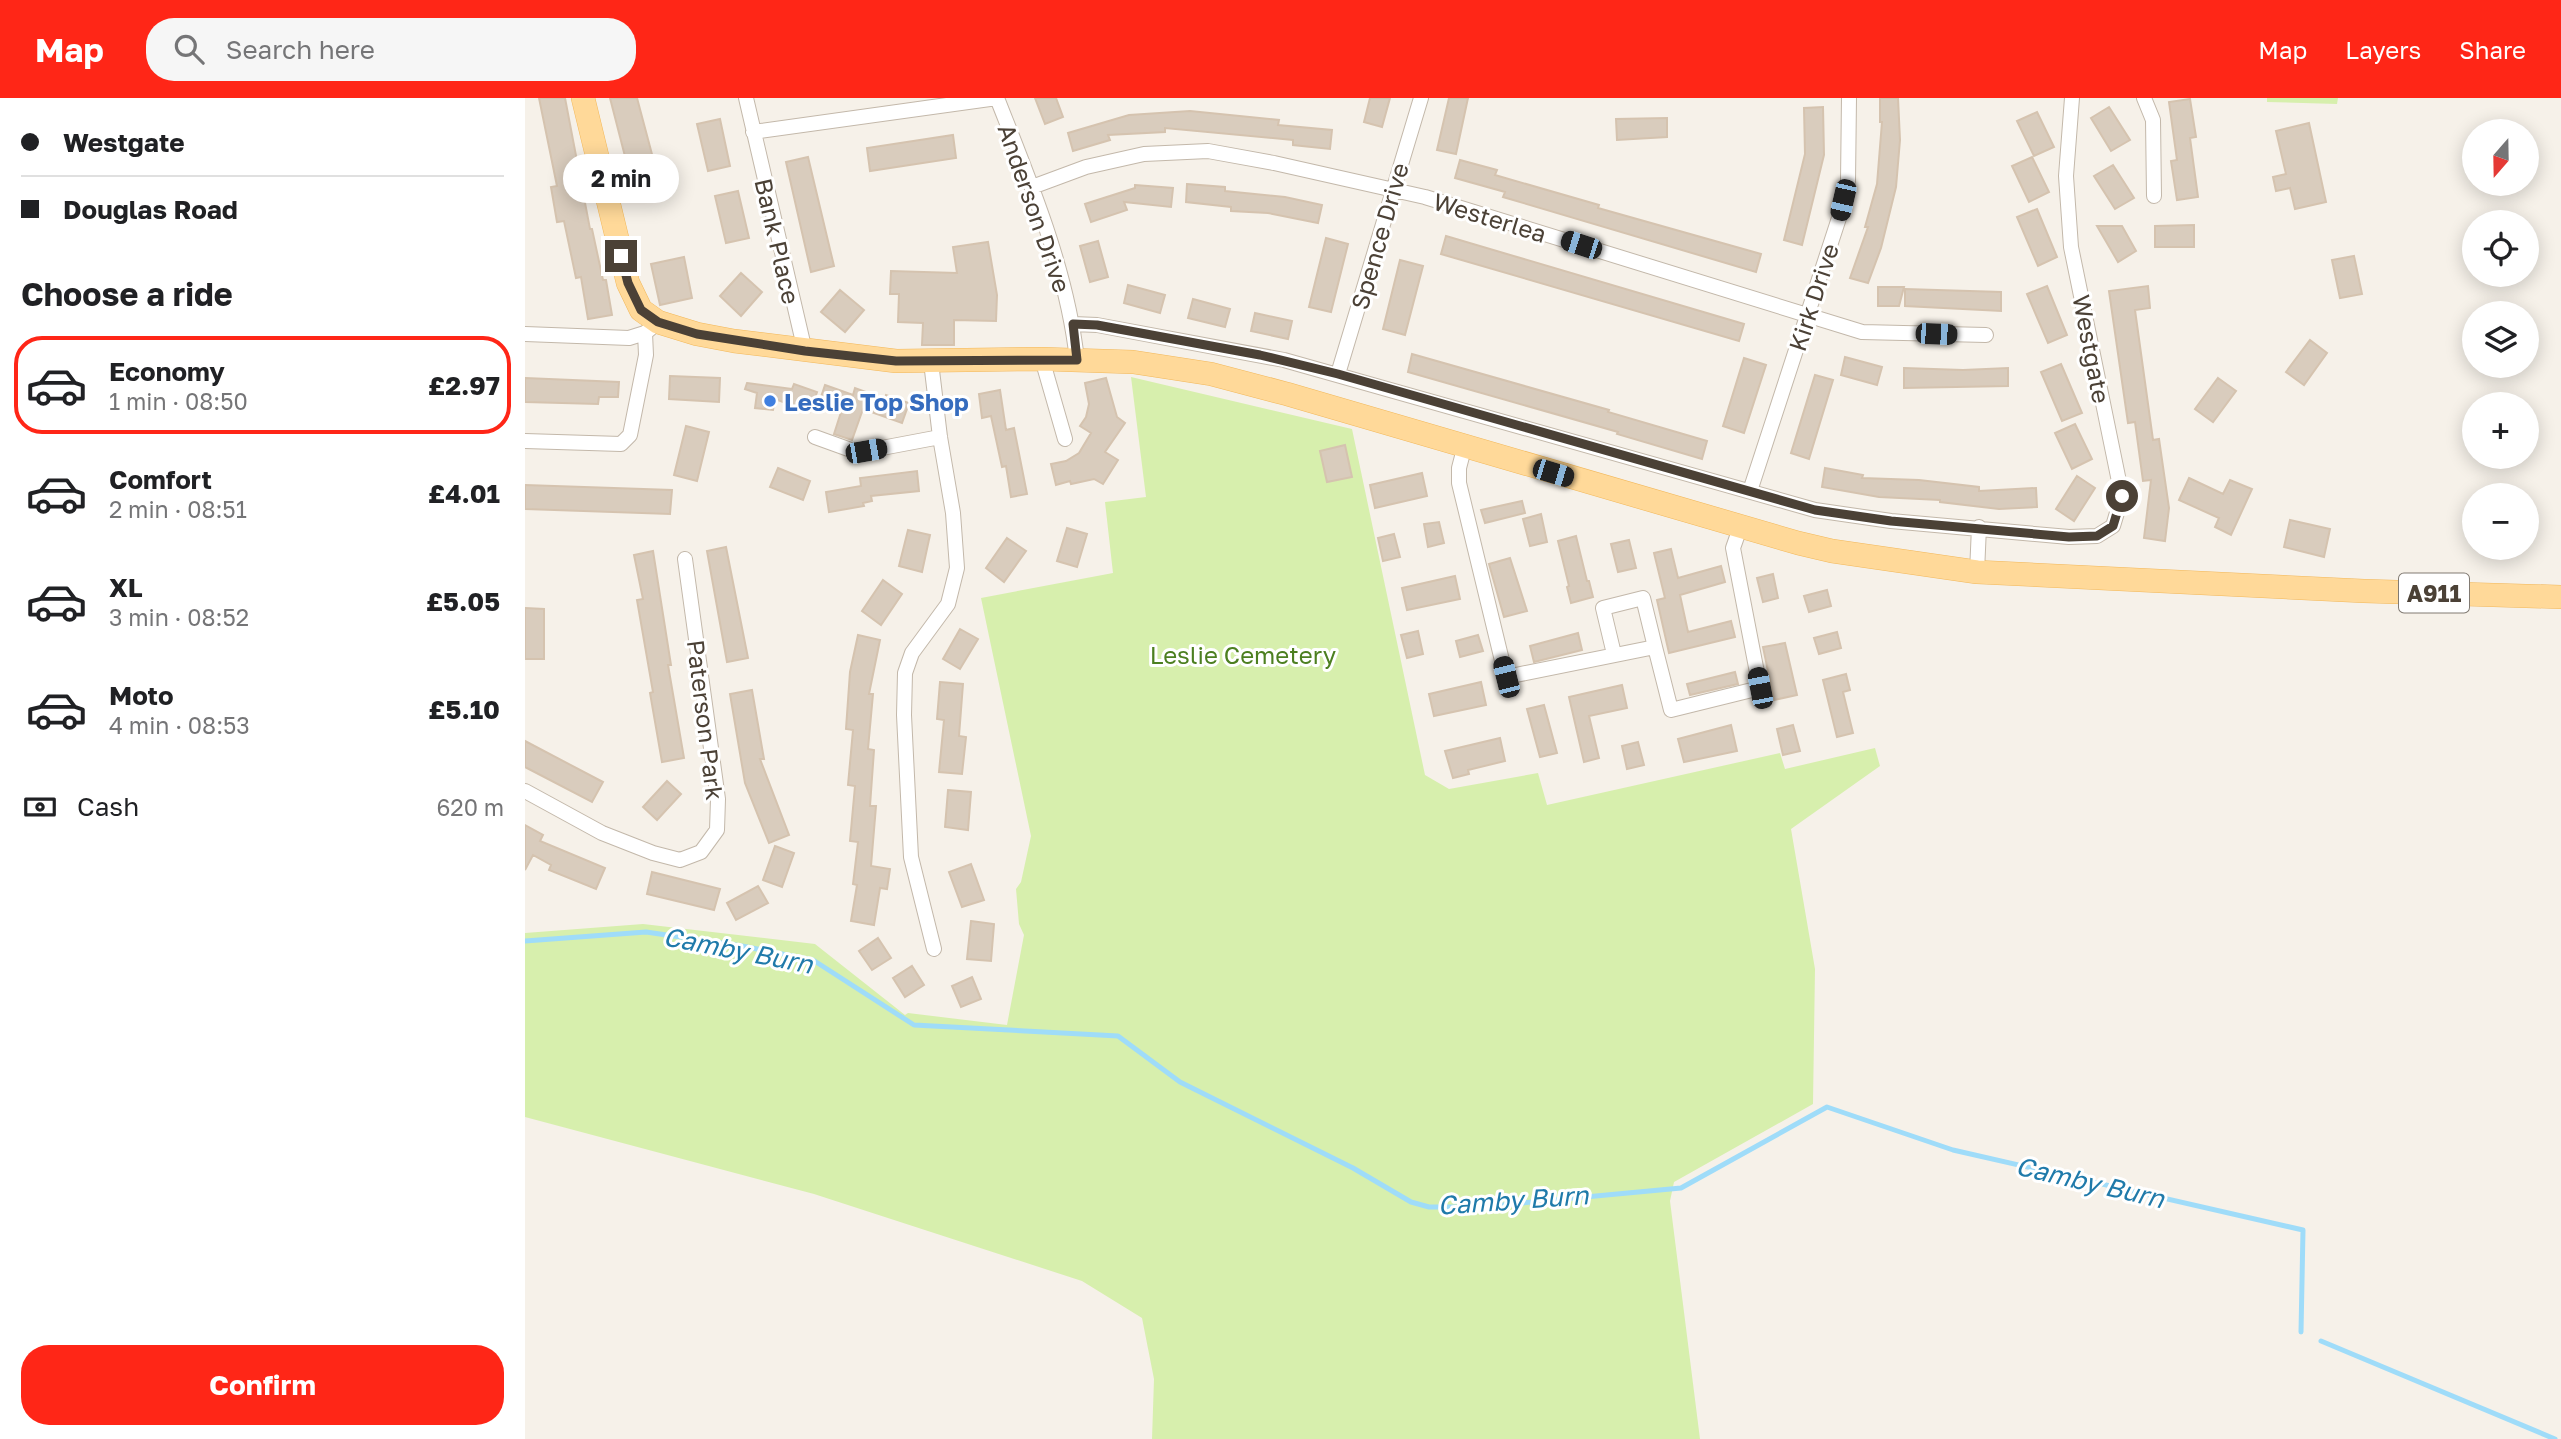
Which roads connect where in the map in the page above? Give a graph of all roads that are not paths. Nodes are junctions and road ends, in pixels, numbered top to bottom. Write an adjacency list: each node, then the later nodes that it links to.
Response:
1 (583, 98): 14 (main road, A911)
2 (746, 98): 8 (street, Bank Place)
3 (997, 98): 8 (street); 9 (street, Anderson Drive)
4 (1421, 98): 10 (street, Spence Drive)
5 (1849, 98): 12 (street, Kirk Drive)
6 (2072, 98): 28 (street, Westgate)
7 (2144, 98): 11 (street)
8 (753, 132): 17 (street, Bank Place)
9 (1032, 187): 10 (street, Westerlea); 13 (street, Anderson Drive)
10 (1393, 189): 12 (street, Westerlea); 21 (street, Spence Drive)
11 (2154, 196)
12 (1807, 315): 16 (street, Westerlea); 27 (street, Kirk Drive)
13 (1073, 324): 19 (street, Anderson Drive); 21 (street, Westgate)
14 (651, 328): 15 (street); 17 (main road, A911); 25 (street)
15 (525, 334)
16 (1986, 335)
17 (805, 351): 20 (main road, A911)
18 (1042, 359): 19 (main road, A911); 20 (main road, A911); 24 (street)
19 (1077, 360): 26 (main road, A911)
20 (931, 362): 23 (street)
21 (1338, 374): 27 (street, Westgate)
22 (815, 437): 23 (street)
23 (940, 437): 36 (street)
24 (1065, 439)
25 (525, 441)
26 (1465, 445): 29 (main road, A911); 34 (street)
27 (1751, 491): 28 (street, Westgate)
28 (1979, 527): 31 (street)
29 (1739, 528): 31 (main road, A911); 33 (street)
30 (685, 559): 35 (street, Paterson Park)
31 (1977, 572): 32 (main road, A911)
32 (2561, 597)
33 (1654, 647): 34 (street); 34 (street)
34 (1614, 654)
35 (525, 791)
36 (934, 948)

